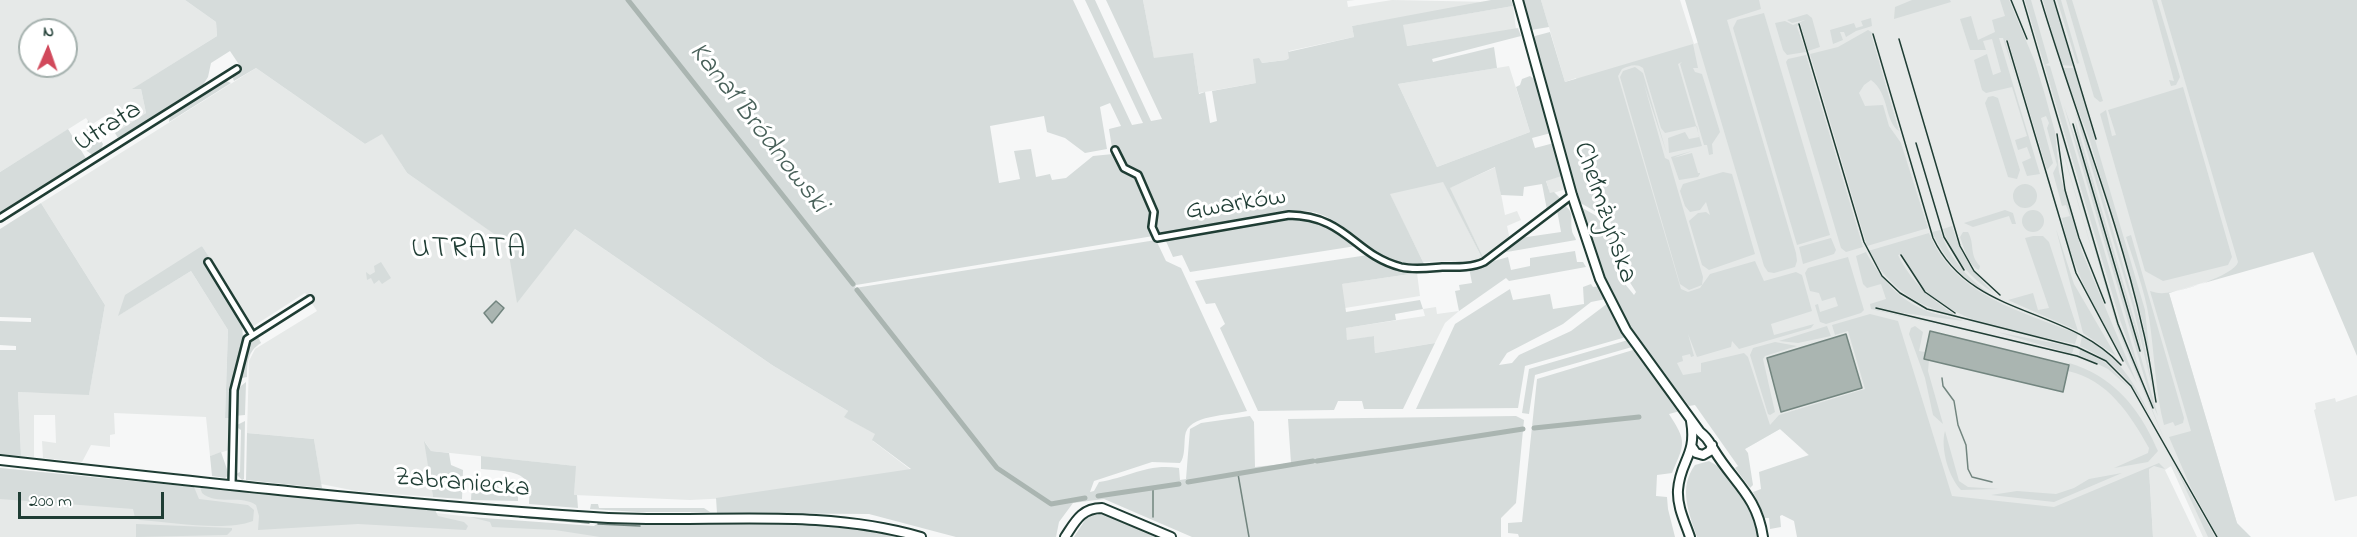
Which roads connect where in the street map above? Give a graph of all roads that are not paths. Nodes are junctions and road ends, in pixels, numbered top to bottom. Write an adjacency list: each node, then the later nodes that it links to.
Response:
1 (1518, 0): 4 (main road, Chełmżyńska)
2 (237, 69): 5 (street, Utrata)
3 (1115, 150): 4 (street, Gwarków)
4 (1572, 195): 9 (main road, Chełmżyńska)
5 (0, 218)
6 (208, 262): 8 (street)
7 (310, 299): 8 (street)
8 (252, 334): 17 (street)
9 (1691, 420): 10 (main road, Chełmżyńska); 11 (main road)
10 (1707, 436): 11 (main road); 12 (main road)
11 (1693, 443): 13 (main road); 16 (main road)
12 (1712, 445): 13 (main road); 15 (main road)
13 (1703, 455): 15 (main road); 16 (main road)
14 (0, 460): 17 (main road, Zabraniecka)
15 (1726, 465): 22 (main road)
16 (1683, 470): 21 (main road)
17 (232, 485): 18 (main road, Zabraniecka)
18 (921, 537)
19 (1065, 537): 20 (main road)
20 (1171, 537)
21 (1690, 537)
22 (1763, 537)

